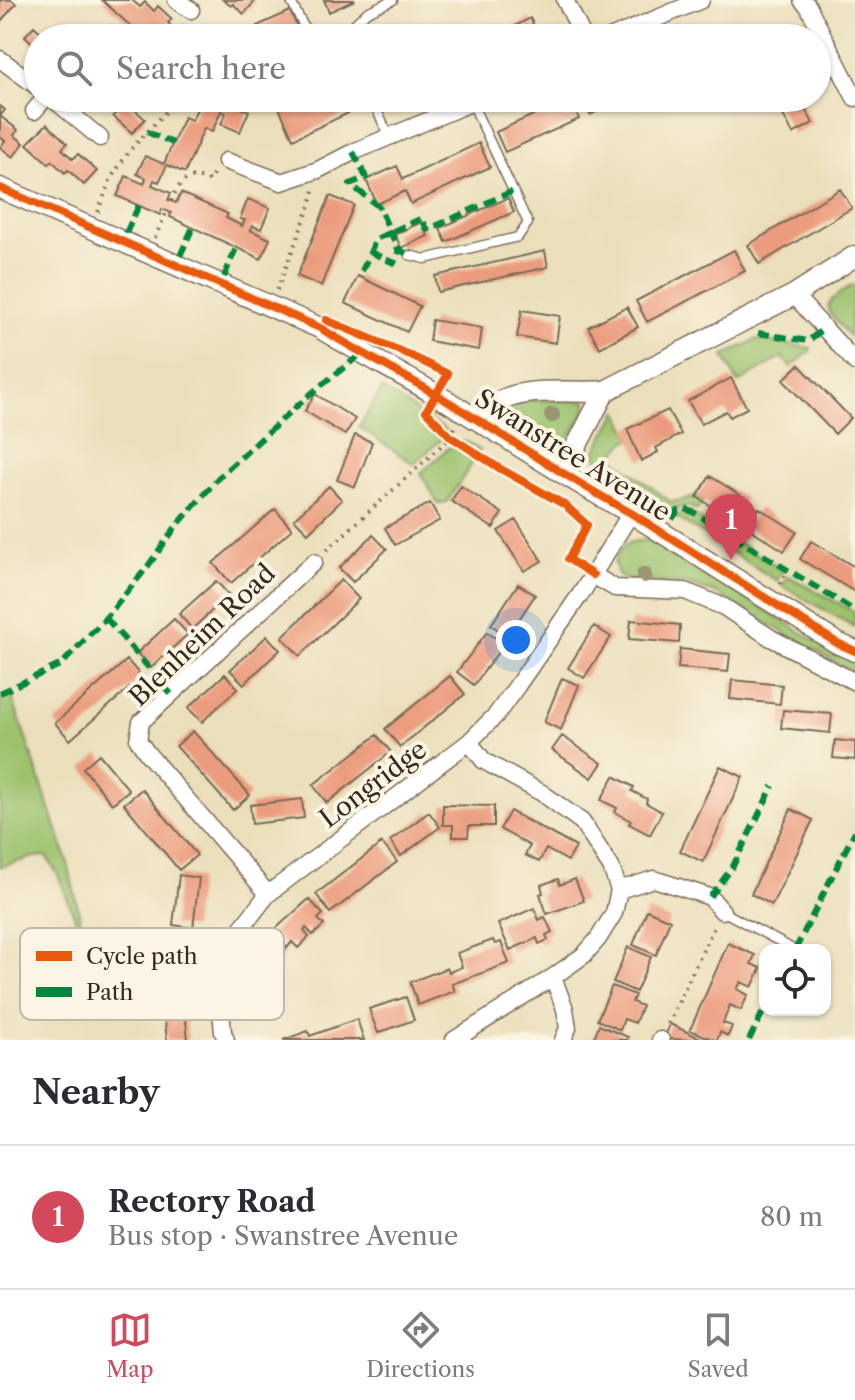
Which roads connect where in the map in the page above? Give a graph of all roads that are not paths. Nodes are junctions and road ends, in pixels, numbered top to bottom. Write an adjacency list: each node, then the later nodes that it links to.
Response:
1 (176, 0): 7 (street)
2 (290, 0): 8 (lane)
3 (393, 0): 9 (lane)
4 (565, 0): 10 (street)
5 (701, 0): 11 (street)
6 (802, 0): 12 (street)
7 (191, 10)
8 (303, 24)
9 (355, 24)
10 (577, 24)
11 (644, 24)
12 (817, 24)
13 (831, 51): 16 (street)
14 (0, 59): 15 (street)
15 (24, 77)
16 (855, 98)
17 (69, 112): 22 (street)
18 (378, 112): 21 (lane)
19 (448, 112): 21 (street)
20 (482, 112): 25 (lane)
21 (389, 136): 23 (street)
22 (100, 138)
23 (226, 161)
24 (0, 188): 30 (street, Swanstree Avenue)
25 (409, 255)
26 (855, 256): 27 (street)
27 (794, 295): 28 (street); 29 (street)
28 (855, 362)
29 (605, 391): 30 (street); 31 (street)
30 (470, 415): 31 (street, Swanstree Avenue)
31 (563, 472): 32 (street, Swanstree Avenue)
32 (631, 513): 34 (street, Longridge); 35 (street, Swanstree Avenue)
33 (314, 562): 39 (street, Blenheim Road)
34 (593, 575): 36 (street); 37 (street, Longridge)
35 (855, 651)
36 (855, 682)
37 (469, 742): 38 (street); 39 (street, Longridge)
38 (619, 890): 40 (street); 43 (street)
39 (268, 894): 41 (street, Longridge)
40 (722, 911): 42 (lane)
41 (241, 928)
42 (784, 944)
43 (553, 977): 46 (street); 47 (street)
44 (222, 1020): 45 (street, Longridge)
45 (226, 1040)
46 (454, 1040)
47 (563, 1040)

